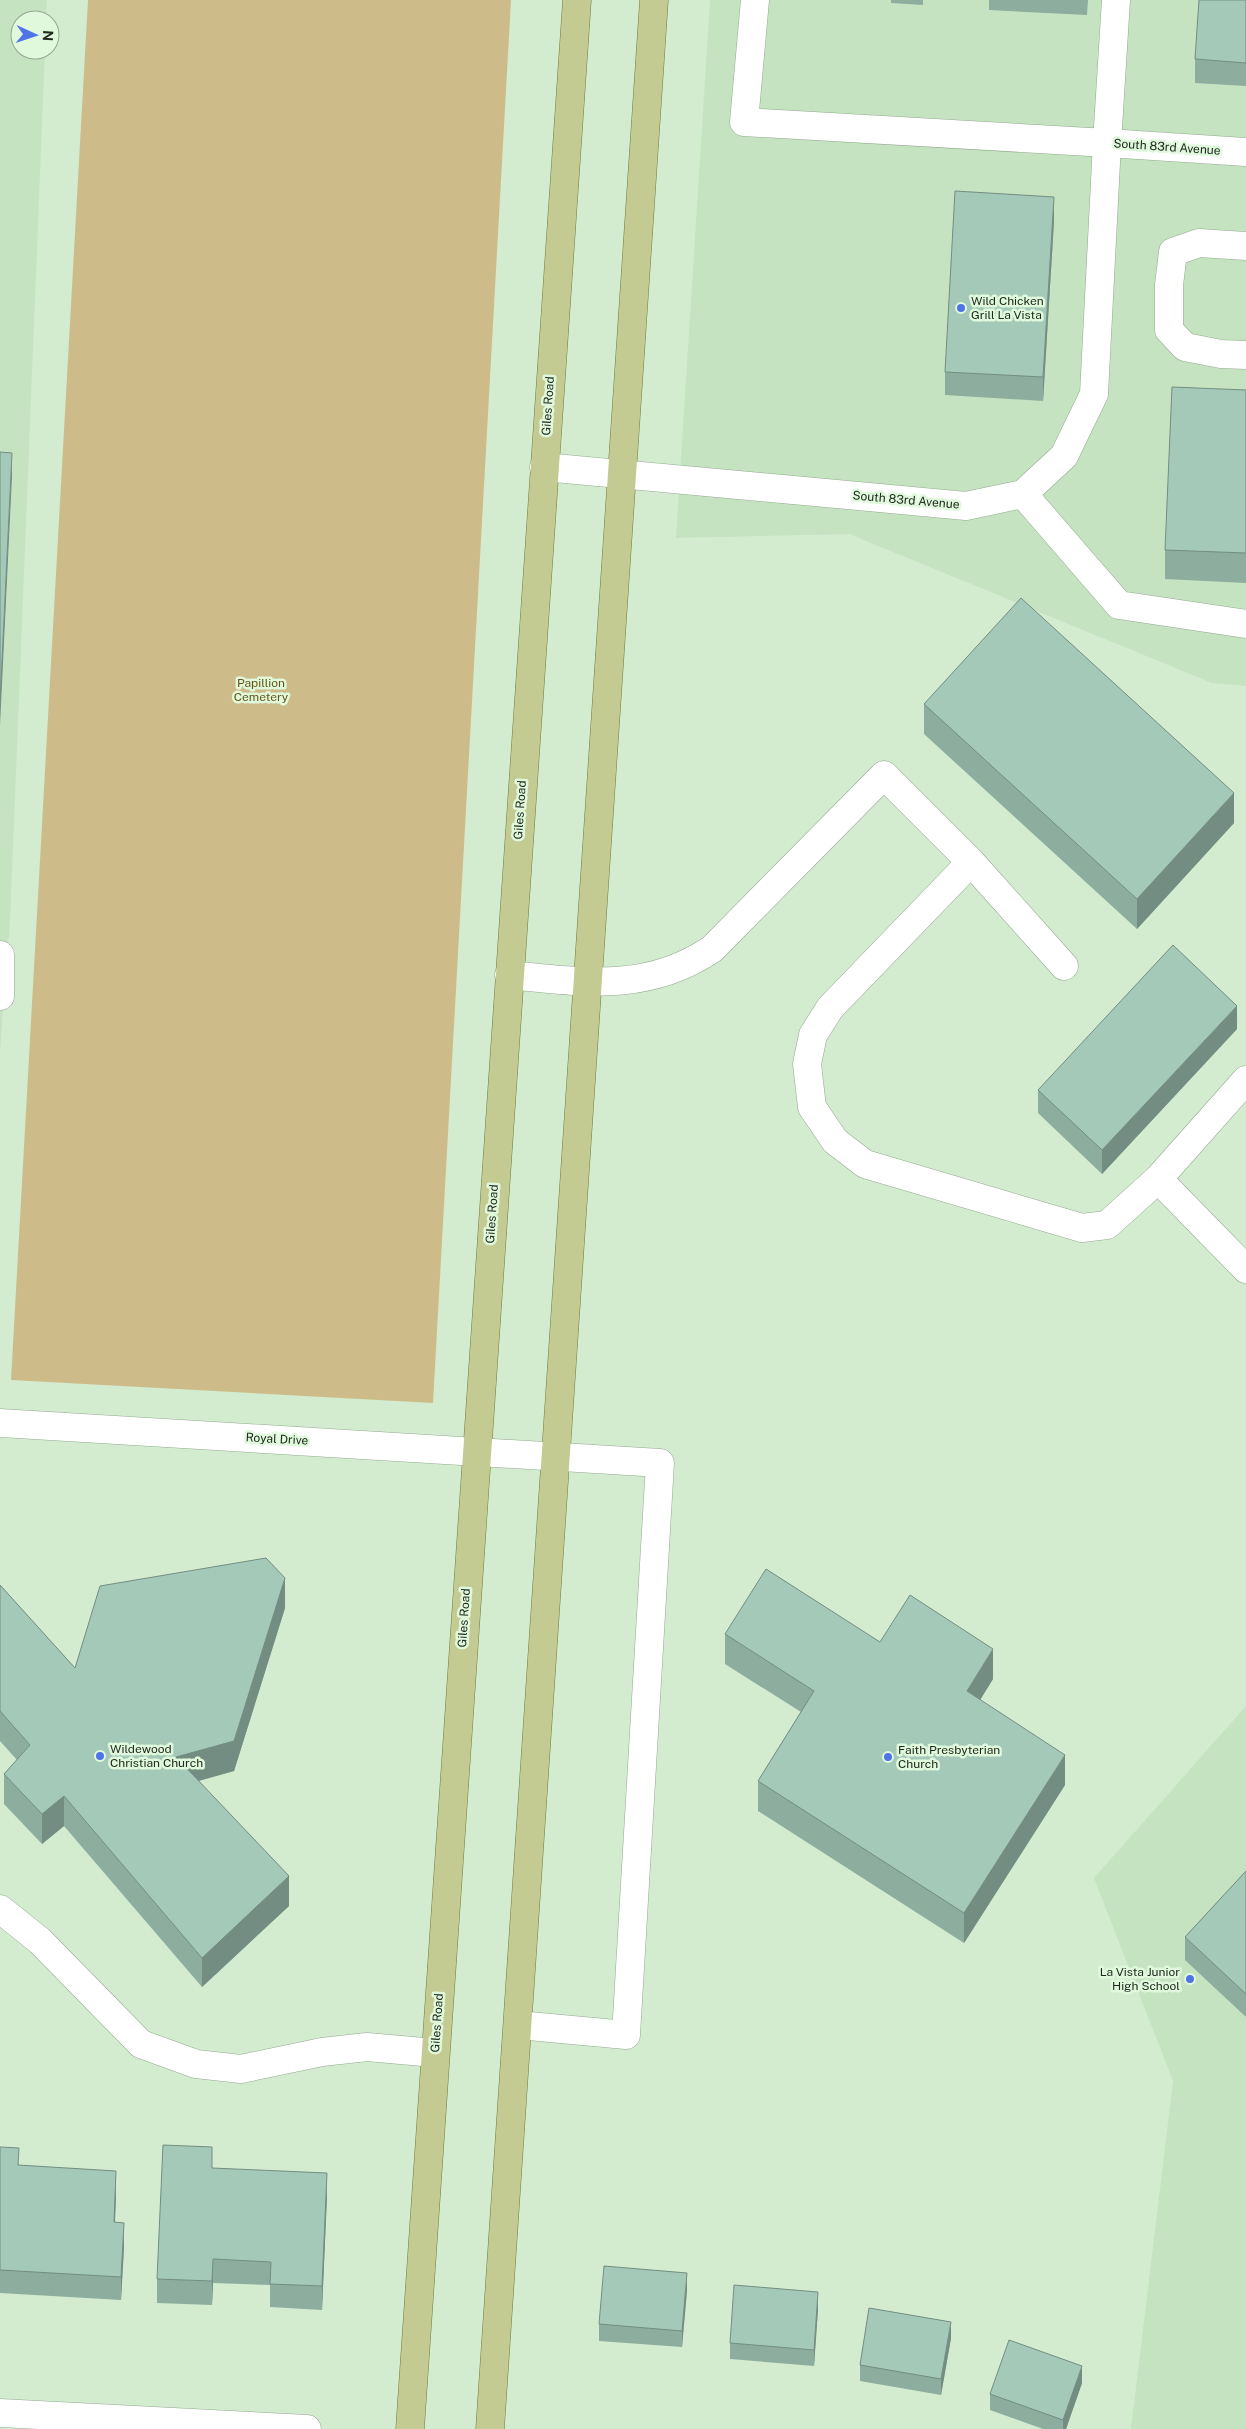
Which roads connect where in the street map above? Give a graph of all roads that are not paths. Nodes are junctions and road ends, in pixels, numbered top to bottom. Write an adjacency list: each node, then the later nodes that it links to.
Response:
1 (577, 0): 9 (main road, Giles Road)
2 (654, 0): 10 (main road)
3 (755, 0): 5 (street)
4 (1116, 0): 5 (street)
5 (1107, 143): 6 (street, South 83rd Avenue); 11 (street, South 83rd Avenue)
6 (1246, 152)
7 (1246, 246): 8 (street)
8 (1246, 355)
9 (544, 467): 10 (street, South 83rd Avenue); 16 (main road, Giles Road)
10 (622, 474): 11 (street, South 83rd Avenue); 17 (main road)
11 (1023, 494): 12 (street)
12 (1246, 624)
13 (971, 862): 15 (street); 17 (street); 20 (street)
14 (0, 955): 18 (street)
15 (1064, 966)
16 (509, 975): 17 (street); 23 (main road, Giles Road)
17 (587, 982): 24 (main road)
18 (0, 996)
19 (1246, 1080): 20 (street)
20 (1158, 1178): 21 (street)
21 (1246, 1269)
22 (0, 1423): 23 (street, Royal Drive)
23 (476, 1450): 24 (street, Royal Drive); 27 (main road, Giles Road)
24 (555, 1455): 26 (main road); 26 (street, Royal Drive)
25 (0, 1909): 27 (street)
26 (518, 2025): 32 (main road)
27 (435, 2053): 31 (main road, Giles Road)
28 (0, 2413): 29 (street)
29 (71, 2422): 30 (street)
30 (307, 2429)
31 (410, 2429)
32 (490, 2429)

